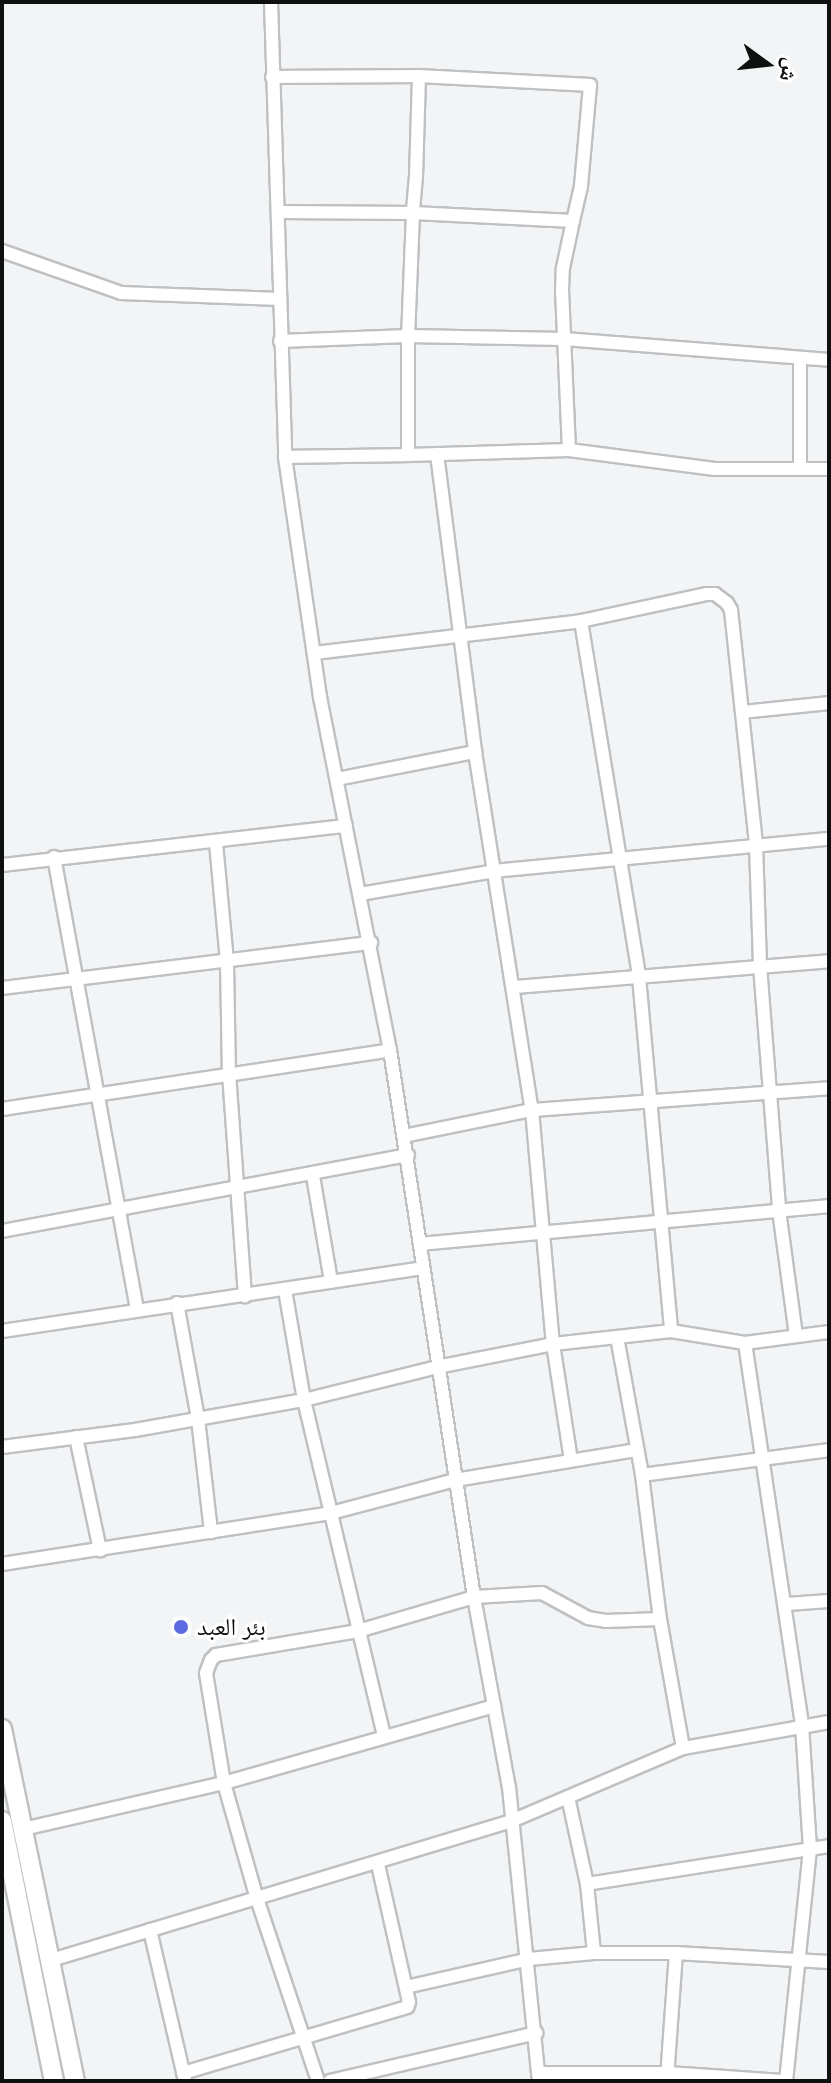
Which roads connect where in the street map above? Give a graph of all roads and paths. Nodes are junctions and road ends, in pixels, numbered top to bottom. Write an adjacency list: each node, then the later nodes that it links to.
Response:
1 (271, 2): 3 (street)
2 (419, 76): 3 (street); 5 (street); 6 (street)
3 (272, 77): 4 (street)
4 (279, 212): 5 (street); 8 (street)
5 (413, 213): 6 (street); 9 (street)
6 (573, 221): 10 (street)
7 (2, 251): 8 (street)
8 (280, 299): 11 (street)
9 (408, 336): 10 (street); 11 (street); 16 (street)
10 (564, 339): 12 (street); 14 (street)
11 (280, 341): 17 (street)
12 (800, 358): 13 (street); 18 (street)
13 (829, 360)
14 (569, 450): 15 (street); 18 (street)
15 (437, 454): 16 (street); 21 (street)
16 (408, 455): 17 (street)
17 (285, 457): 22 (street)
18 (800, 468): 19 (street)
19 (829, 469)
20 (581, 621): 21 (street); 24 (street); 32 (street)
21 (461, 635): 22 (street); 25 (street)
22 (314, 653): 26 (street)
23 (829, 703): 24 (street)
24 (742, 712): 30 (street)
25 (475, 752): 26 (street); 34 (street)
26 (337, 779): 27 (street)
27 (346, 826): 29 (street); 35 (street)
28 (829, 839): 30 (street)
29 (216, 843): 31 (street); 38 (street)
30 (756, 844): 32 (street); 39 (street)
31 (54, 857): 33 (street); 41 (street)
32 (622, 857): 34 (street); 40 (street)
33 (2, 865)
34 (494, 871): 35 (street); 42 (street)
35 (360, 894): 36 (street)
36 (371, 943): 38 (street); 44 (street)
37 (829, 961): 39 (street)
38 (227, 962): 41 (street); 45 (street)
39 (760, 966): 40 (street); 48 (street)
40 (639, 977): 42 (street); 49 (street)
41 (74, 980): 43 (street); 47 (street)
42 (515, 987): 51 (street)
43 (2, 988)
44 (390, 1050): 45 (street); 52 (street)
45 (229, 1073): 47 (street); 55 (street)
46 (829, 1088): 48 (street)
47 (95, 1093): 50 (street); 57 (street)
48 (770, 1094): 49 (street); 58 (street)
49 (651, 1103): 51 (street); 59 (street)
50 (2, 1109)
51 (532, 1110): 52 (street); 61 (street)
52 (404, 1136): 53 (street)
53 (408, 1155): 54 (street); 62 (street)
54 (313, 1176): 55 (street); 64 (street)
55 (237, 1189): 57 (street); 66 (street)
56 (829, 1206): 58 (street)
57 (119, 1208): 60 (street); 68 (street)
58 (779, 1210): 59 (street); 72 (street)
59 (660, 1219): 61 (street); 70 (street)
60 (2, 1231)
61 (545, 1231): 62 (street); 75 (street)
62 (420, 1244): 63 (street)
63 (423, 1268): 64 (street); 76 (street)
64 (331, 1281): 65 (street)
65 (285, 1290): 66 (street); 77 (street)
66 (245, 1296): 67 (street)
67 (177, 1303): 68 (street); 78 (street)
68 (137, 1310): 69 (street)
69 (2, 1331)
70 (671, 1331): 73 (street); 74 (street)
71 (829, 1332): 72 (street)
72 (796, 1336): 74 (street)
73 (617, 1337): 75 (street); 81 (street)
74 (745, 1343): 83 (street)
75 (553, 1344): 76 (street); 84 (street)
76 (437, 1367): 77 (street); 86 (street)
77 (304, 1400): 78 (street); 87 (street)
78 (198, 1419): 79 (street); 88 (street)
79 (76, 1437): 80 (street); 89 (street)
80 (2, 1447)
81 (636, 1450): 84 (street); 85 (street)
82 (829, 1450): 83 (street)
83 (762, 1457): 85 (street); 93 (street)
84 (571, 1460): 86 (street)
85 (642, 1475): 94 (street)
86 (455, 1480): 87 (street); 91 (street)
87 (331, 1513): 88 (street); 95 (street)
88 (211, 1532): 89 (street)
89 (100, 1550): 90 (street)
90 (2, 1564)
91 (474, 1597): 94 (street); 95 (street); 96 (street)
92 (829, 1601): 93 (street)
93 (787, 1604): 98 (street)
94 (660, 1619): 101 (street)
95 (358, 1631): 100 (street); 102 (street)
96 (494, 1706): 100 (street); 104 (street)
97 (829, 1722): 98 (street)
98 (802, 1725): 101 (street); 108 (street)
99 (2, 1729): 106 (main road)
100 (384, 1737): 102 (street)
101 (683, 1748): 103 (street)
102 (224, 1783): 106 (street); 112 (street)
103 (568, 1797): 104 (street); 111 (street)
104 (514, 1820): 109 (street); 116 (street)
105 (2, 1821): 110 (main road)
106 (23, 1829): 117 (main road)
107 (829, 1846): 108 (street)
108 (810, 1849): 111 (street); 118 (street)
109 (378, 1864): 112 (street); 120 (street)
110 (6, 1865): 122 (main road)
111 (587, 1884): 114 (street)
112 (257, 1899): 113 (street); 124 (street)
113 (150, 1930): 117 (street); 125 (street)
114 (594, 1953): 115 (street); 116 (street)
115 (676, 1953): 118 (street); 127 (street)
116 (529, 1959): 120 (street); 123 (street)
117 (48, 1961): 121 (main road)
118 (800, 1962): 119 (street); 132 (street)
119 (829, 1962)
120 (406, 1987): 124 (street)
121 (56, 1994): 122 (main road); 129 (main road)
122 (37, 2000): 128 (main road)
123 (536, 2033): 126 (street); 131 (street)
124 (302, 2036): 125 (street); 130 (street)
125 (184, 2077)
126 (539, 2077): 127 (street)
127 (667, 2077): 132 (street)
128 (54, 2081)
129 (75, 2081)
130 (318, 2081)
131 (330, 2081)
132 (785, 2081)

